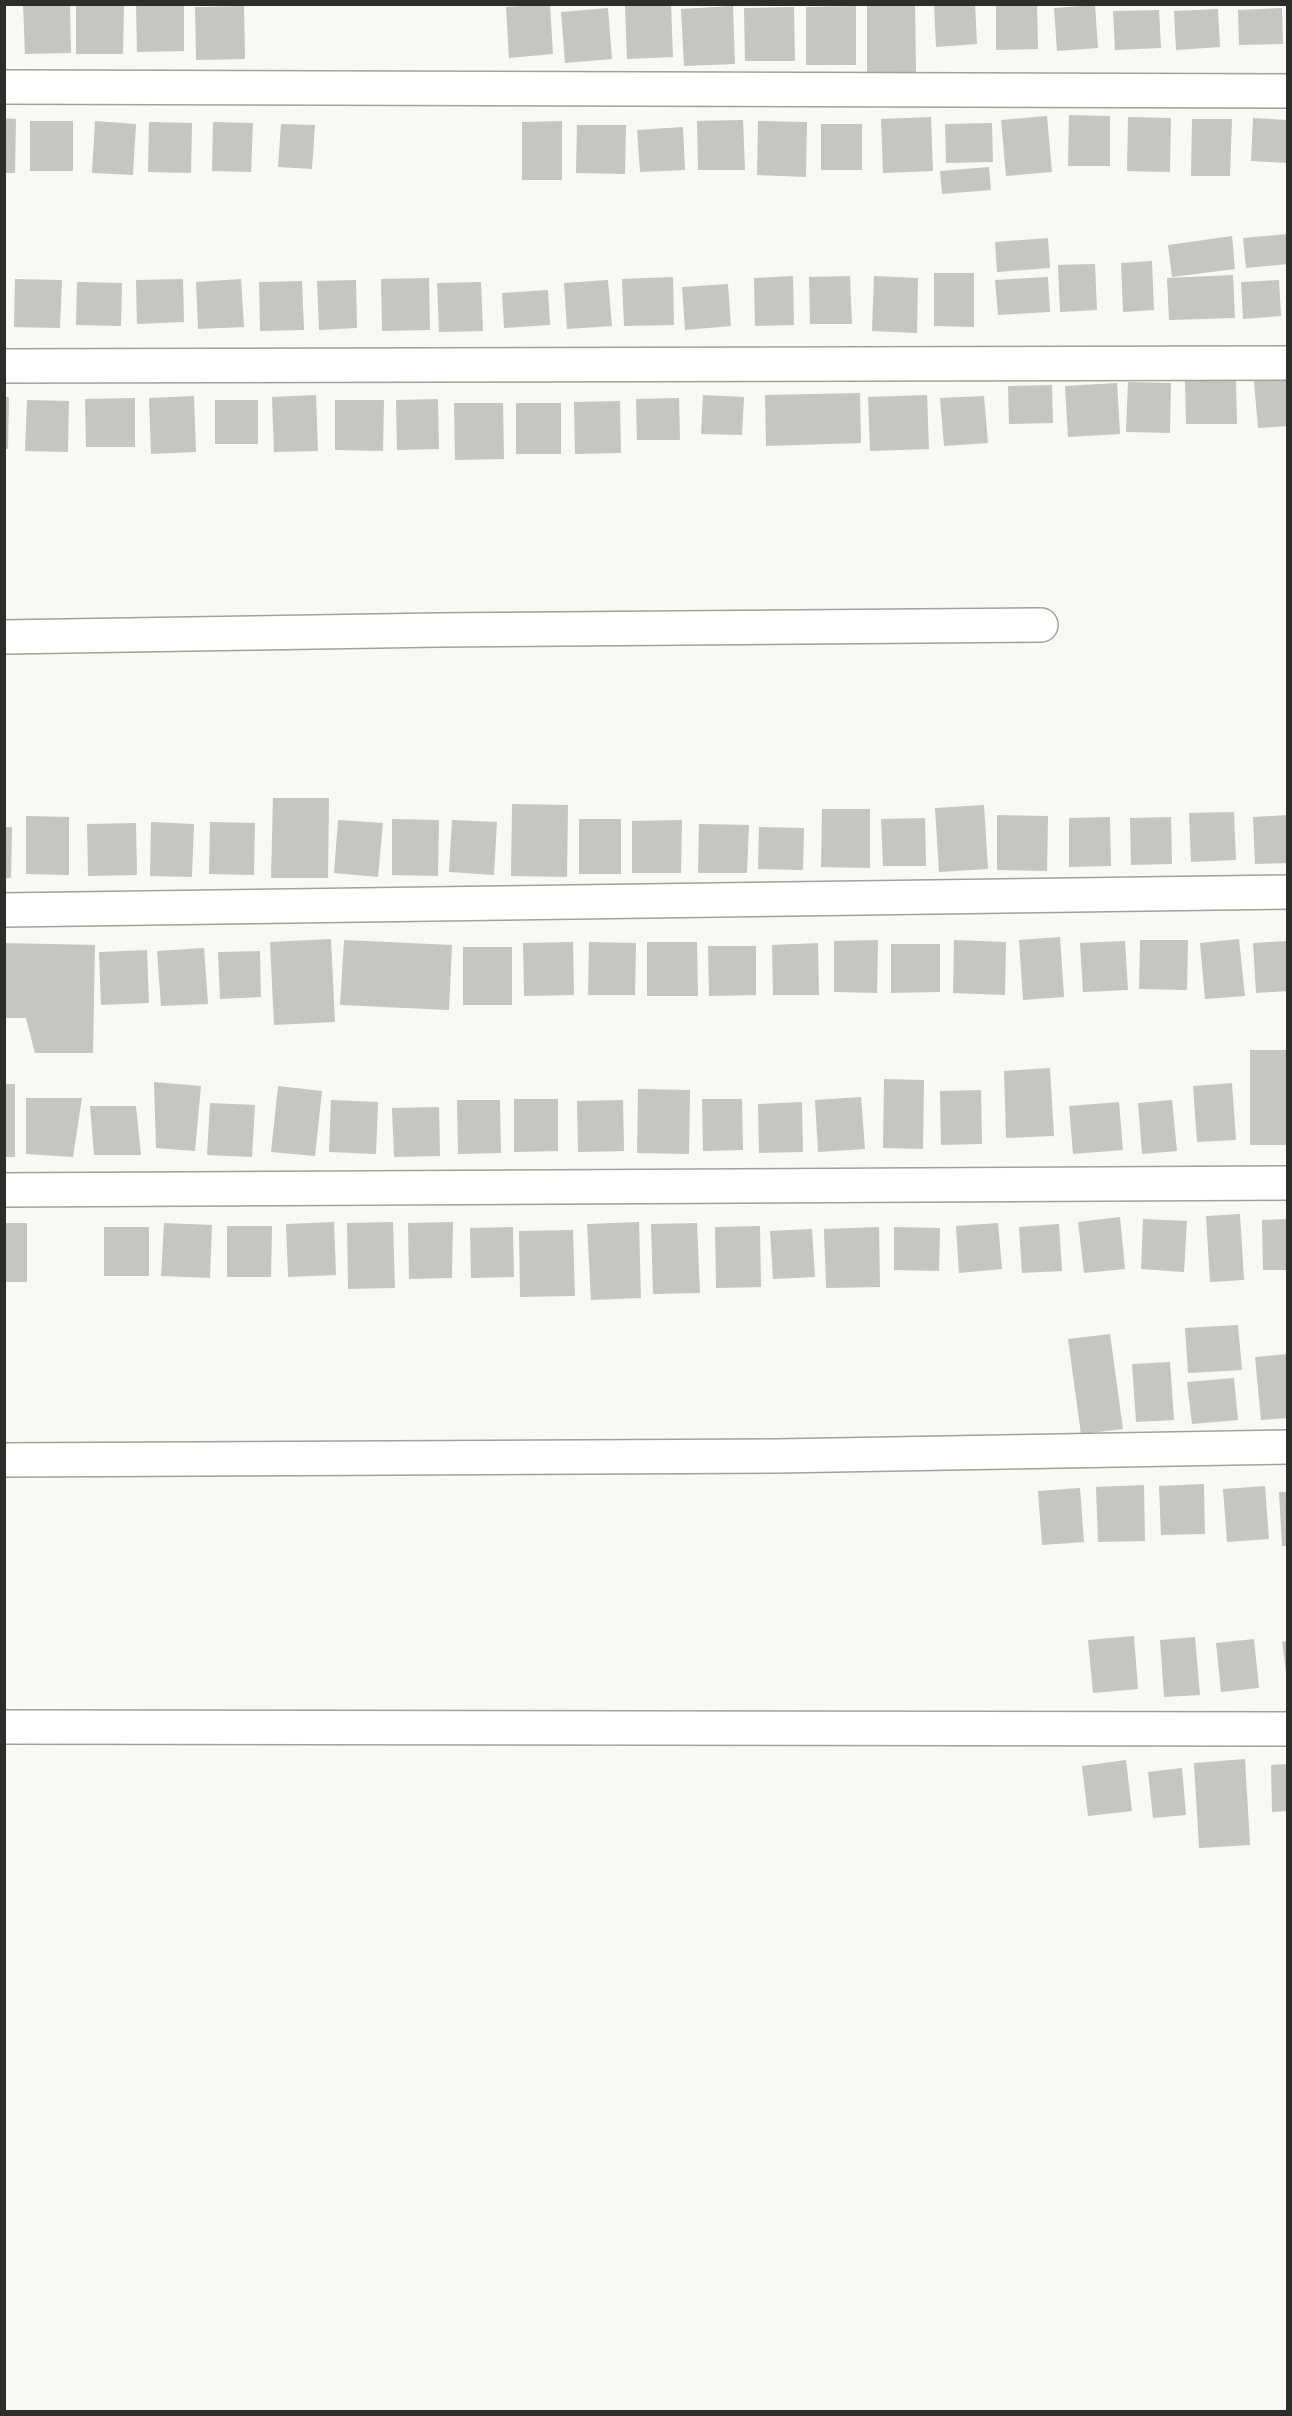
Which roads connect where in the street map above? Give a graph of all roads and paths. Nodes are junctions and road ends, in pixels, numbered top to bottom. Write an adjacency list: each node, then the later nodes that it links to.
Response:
1 (4, 87): 2 (street)
2 (1287, 91)
3 (1287, 363): 4 (street)
4 (4, 366)
5 (1041, 625): 6 (street)
6 (4, 637)
7 (1287, 892): 8 (street)
8 (4, 910)
9 (1287, 1183): 10 (street)
10 (4, 1190)
11 (1287, 1448): 12 (street)
12 (4, 1460)
13 (4, 1727): 14 (street)
14 (1287, 1729)

